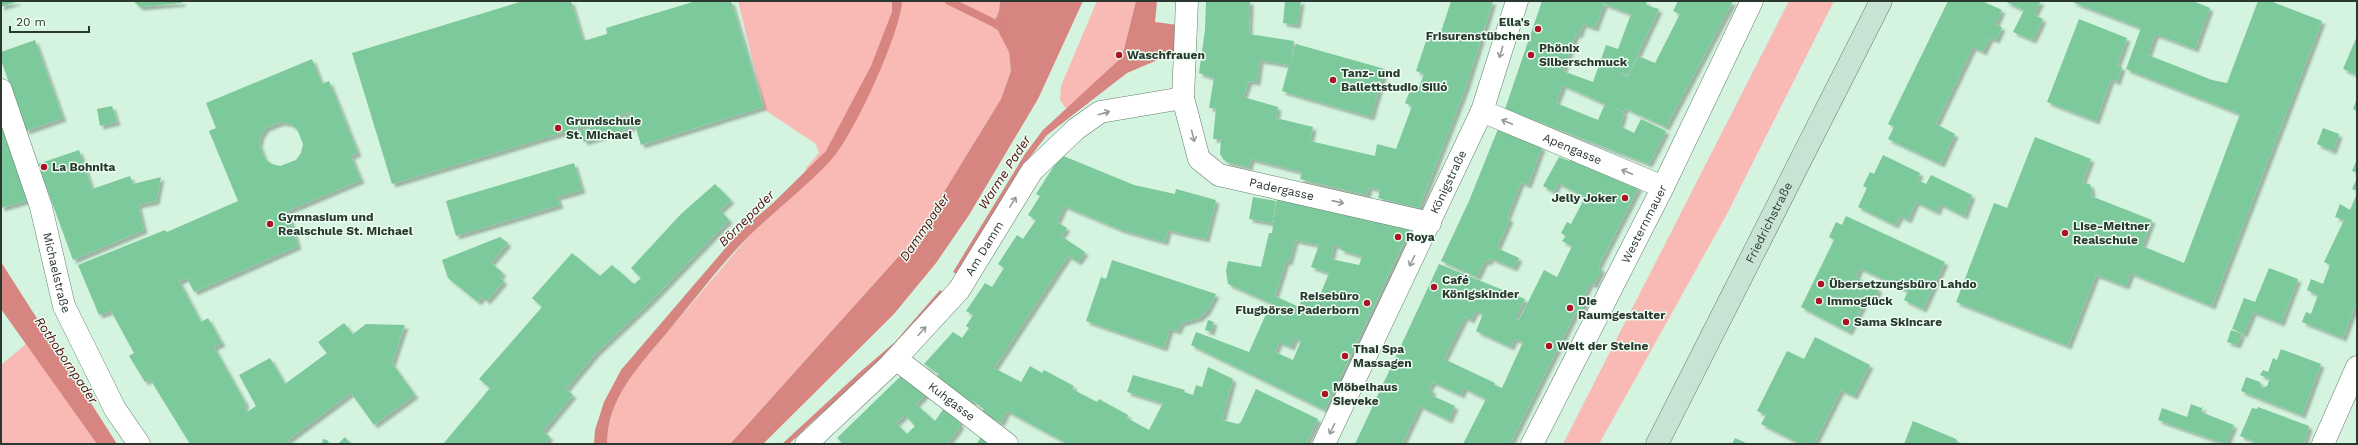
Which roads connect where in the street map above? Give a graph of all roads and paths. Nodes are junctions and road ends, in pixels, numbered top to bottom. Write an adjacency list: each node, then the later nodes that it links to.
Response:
1 (1187, 1): 6 (street, Padergasse)
2 (1516, 1): 7 (street, Königstraße, one-way to 7)
3 (1752, 1): 8 (street, Westernmauer)
4 (1881, 1): 17 (main road, Friedrichstraße)
5 (1, 90): 12 (street, Michaelstraße)
6 (1183, 98): 9 (street, Padergasse, one-way to 9); 10 (street, Am Damm, one-way to 6)
7 (1482, 111): 8 (street, Apengasse, one-way to 7); 9 (street, Königstraße)
8 (1663, 187): 16 (street, Westernmauer)
9 (1430, 223): 15 (street, Königstraße, one-way to 15)
10 (896, 360): 13 (street, Am Damm); 14 (street, Kuhgasse)
11 (2357, 367): 18 (street)
12 (139, 444)
13 (806, 444)
14 (1007, 444)
15 (1324, 444)
16 (1532, 444)
17 (1657, 444)
18 (2323, 444)

